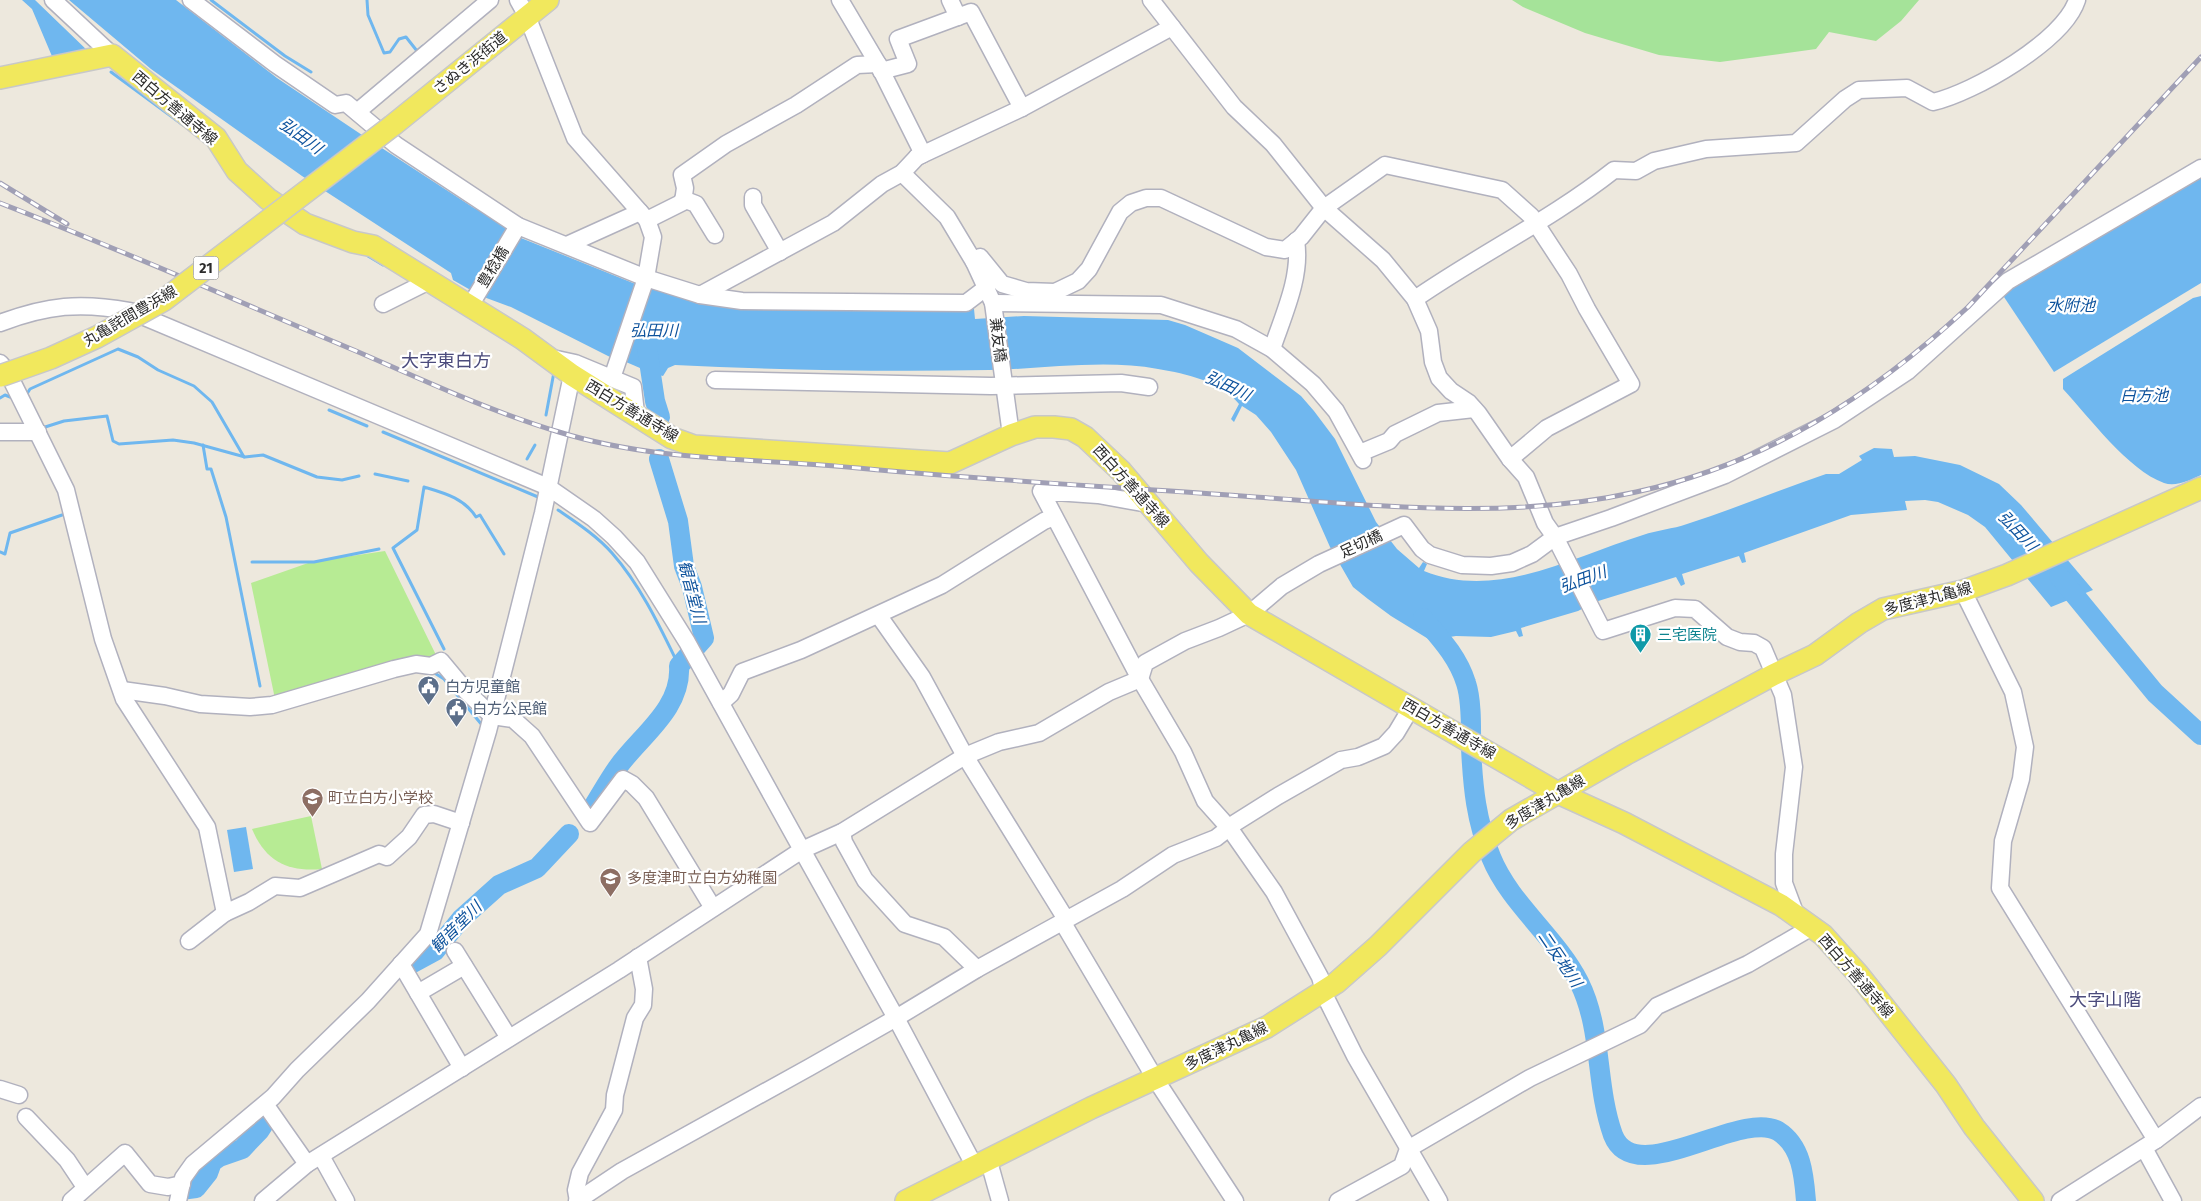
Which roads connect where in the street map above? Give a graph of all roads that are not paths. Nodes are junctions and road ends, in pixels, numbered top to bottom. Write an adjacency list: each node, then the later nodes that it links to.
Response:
1 (53, 0): 13 (street)
2 (191, 0): 17 (street)
3 (490, 0): 17 (street)
4 (544, 0): 10 (main road, 21)
5 (548, 0): 10 (main road, さぬき浜街道 / 21)
6 (840, 0): 14 (street)
7 (950, 0): 11 (street)
8 (1152, 0): 12 (street)
9 (2077, 0): 26 (street)
10 (523, 8): 18 (main road, さぬき浜街道 / 21); 25 (street)
11 (958, 16): 14 (street); 16 (street)
12 (1172, 27): 16 (street); 24 (street)
13 (112, 55): 15 (main road); 34 (main road, 西白方善通寺線)
14 (880, 68): 19 (street); 23 (street)
15 (0, 78)
16 (1022, 108): 19 (street)
17 (357, 112): 27 (street)
18 (392, 126): 46 (main road, 丸亀詫間豊浜線 / 21, bridge)
19 (917, 157): 21 (street)
20 (2201, 168): 61 (street)
21 (902, 173): 31 (street); 32 (street, 兼友橋)
22 (753, 197): 31 (street)
23 (683, 199): 25 (street); 28 (street)
24 (1324, 208): 26 (street); 29 (street); 37 (street)
25 (643, 216): 30 (street); 33 (street)
26 (1536, 224): 37 (street); 56 (street)
27 (516, 229): 30 (street); 40 (street, 豊稔橋)
28 (715, 235)
29 (1296, 241): 32 (street); 42 (street)
30 (567, 245): 33 (street)
31 (780, 252): 36 (street)
32 (974, 262): 35 (street, 兼友橋)
33 (646, 278): 36 (street); 47 (street)
34 (423, 284): 39 (street); 40 (main road, 西白方善通寺線)
35 (986, 288): 36 (street); 38 (street, 兼友橋)
36 (700, 296)
37 (1415, 299): 51 (street)
38 (993, 303): 42 (street); 49 (street, 兼友橋)
39 (383, 304)
40 (471, 304): 43 (main road, 西白方善通寺線)
41 (0, 323): 57 (street)
42 (1272, 349): 51 (street)
43 (550, 357): 45 (main road, 西白方善通寺線); 47 (street)
44 (0, 363): 53 (street)
45 (572, 375): 52 (main road, 西白方善通寺線); 57 (street)
46 (0, 376)
47 (612, 378): 52 (street)
48 (715, 380): 49 (street)
49 (1003, 381): 50 (street); 55 (street, 兼友橋)
50 (1149, 387)
51 (1474, 409): 56 (street)
52 (636, 413): 55 (main road, 西白方善通寺線)
53 (36, 429): 54 (street); 67 (street)
54 (0, 432)
55 (1011, 435): 59 (main road, 西白方善通寺線)
56 (1510, 459): 61 (street)
57 (548, 487): 68 (street); 70 (street)
58 (2201, 488): 62 (main road, 多度津丸亀線)
59 (1148, 504): 60 (street); 63 (main road, 西白方善通寺線)
60 (1054, 517): 64 (street); 66 (street)
61 (1555, 536): 63 (street, 足切橋); 65 (street)
62 (1963, 591): 65 (main road, 多度津丸亀線); 98 (street)
63 (1249, 614): 66 (street, 足切橋); 69 (main road, 西白方善通寺線)
64 (879, 616): 68 (street); 71 (street)
65 (1773, 675): 72 (main road, 多度津丸亀線); 79 (street)
66 (1140, 679): 71 (street); 74 (street)
67 (122, 690): 70 (street); 78 (street)
68 (721, 703): 76 (street)
69 (1411, 708): 72 (main road, 西白方善通寺線); 74 (street)
70 (492, 716): 73 (street); 77 (street)
71 (965, 756): 75 (street); 80 (street)
72 (1558, 793): 79 (main road, 西白方善通寺線); 87 (main road, 多度津丸亀線)
73 (460, 823): 78 (street); 84 (street)
74 (1229, 828): 80 (street); 87 (street)
75 (842, 832): 76 (street); 86 (street)
76 (802, 850): 77 (street); 89 (street)
77 (713, 908): 83 (street)
78 (225, 913): 81 (street)
79 (1804, 921): 99 (street); 114 (main road, 西白方善通寺線)
80 (1063, 923): 86 (street); 92 (street)
81 (189, 941)
82 (456, 952): 85 (street)
83 (638, 957): 90 (street); 108 (street)
84 (401, 964): 88 (street); 95 (street)
85 (464, 966): 88 (street); 90 (street)
86 (977, 969): 89 (street)
87 (1324, 990): 92 (main road, 多度津丸亀線); 99 (street)
88 (418, 993): 91 (street)
89 (896, 1018): 101 (street); 108 (street)
90 (509, 1038): 91 (street)
91 (462, 1068): 100 (street)
92 (1156, 1080): 101 (main road, 多度津丸亀線); 111 (street)
93 (0, 1089): 94 (street)
94 (19, 1095)
95 (265, 1104): 100 (street); 102 (street)
96 (2201, 1106): 98 (street)
97 (26, 1117): 103 (street)
98 (2150, 1144): 115 (street); 116 (street)
99 (1408, 1148): 112 (street); 113 (street)
100 (314, 1160): 106 (street); 107 (street)
101 (981, 1162): 109 (main road, 多度津丸亀線); 110 (street)
102 (182, 1184): 103 (street); 105 (street)
103 (85, 1187): 104 (street)
104 (71, 1201)
105 (178, 1201)
106 (263, 1201)
107 (346, 1201)
108 (578, 1201)
109 (906, 1201)
110 (1000, 1201)
111 (1235, 1201)
112 (1338, 1201)
113 (1440, 1201)
114 (2033, 1201)
115 (2060, 1201)
116 (2173, 1201)

